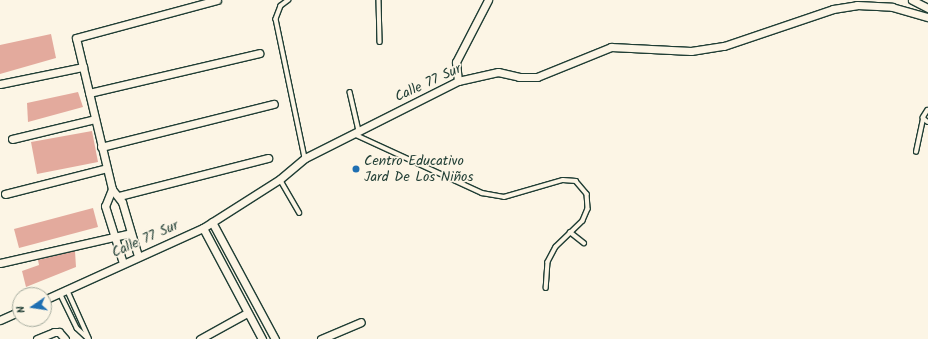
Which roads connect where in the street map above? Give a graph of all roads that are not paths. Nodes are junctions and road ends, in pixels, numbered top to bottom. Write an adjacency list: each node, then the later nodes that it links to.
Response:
1 (217, 0): 10 (street)
2 (289, 0): 25 (lane)
3 (379, 0): 8 (lane)
4 (488, 0): 11 (street)
5 (912, 0): 6 (street)
6 (928, 8)
7 (928, 17): 11 (street, Calle 77 Sur)
8 (380, 42)
9 (259, 53): 14 (street)
10 (83, 67): 12 (street); 14 (street)
11 (458, 81): 20 (street, Calle 77 Sur)
12 (0, 84)
13 (350, 92): 20 (lane)
14 (89, 93): 18 (street)
15 (274, 104): 22 (street)
16 (928, 110): 17 (lane)
17 (923, 118): 19 (lane); 23 (lane)
18 (95, 119): 21 (street); 22 (street)
19 (928, 122)
20 (356, 132): 25 (street, Calle 77 Sur); 34 (lane)
21 (12, 139)
22 (101, 147): 26 (street)
23 (916, 152)
24 (268, 158): 30 (street)
25 (305, 158): 27 (street, Calle 77 Sur)
26 (107, 168): 28 (street); 29 (street)
27 (280, 179): 31 (lane); 32 (street, Calle 77 Sur)
28 (112, 189): 30 (street); 36 (street)
29 (5, 194)
30 (118, 196): 35 (street)
31 (300, 213)
32 (212, 222): 33 (street, Calle 77 Sur); 54 (street)
33 (202, 228): 38 (street, Calle 77 Sur); 45 (street)
34 (570, 232): 37 (lane); 41 (lane)
35 (131, 233): 36 (street); 38 (street)
36 (114, 237): 39 (street); 40 (street)
37 (584, 243)
38 (138, 256): 40 (street, Calle 77 Sur)
39 (0, 263)
40 (123, 263): 42 (street, Calle 77 Sur)
41 (546, 288)
42 (68, 289): 43 (street, Calle 77 Sur); 51 (lane)
43 (59, 293): 44 (street, Calle 77 Sur); 51 (lane)
44 (52, 296)
45 (247, 313): 52 (street); 53 (street)
46 (12, 315): 47 (street)
47 (0, 320)
48 (361, 322): 55 (street)
49 (37, 339): 50 (street)
50 (65, 339)
51 (89, 339)
52 (200, 339)
53 (262, 339)
54 (275, 339)
55 (321, 339)

